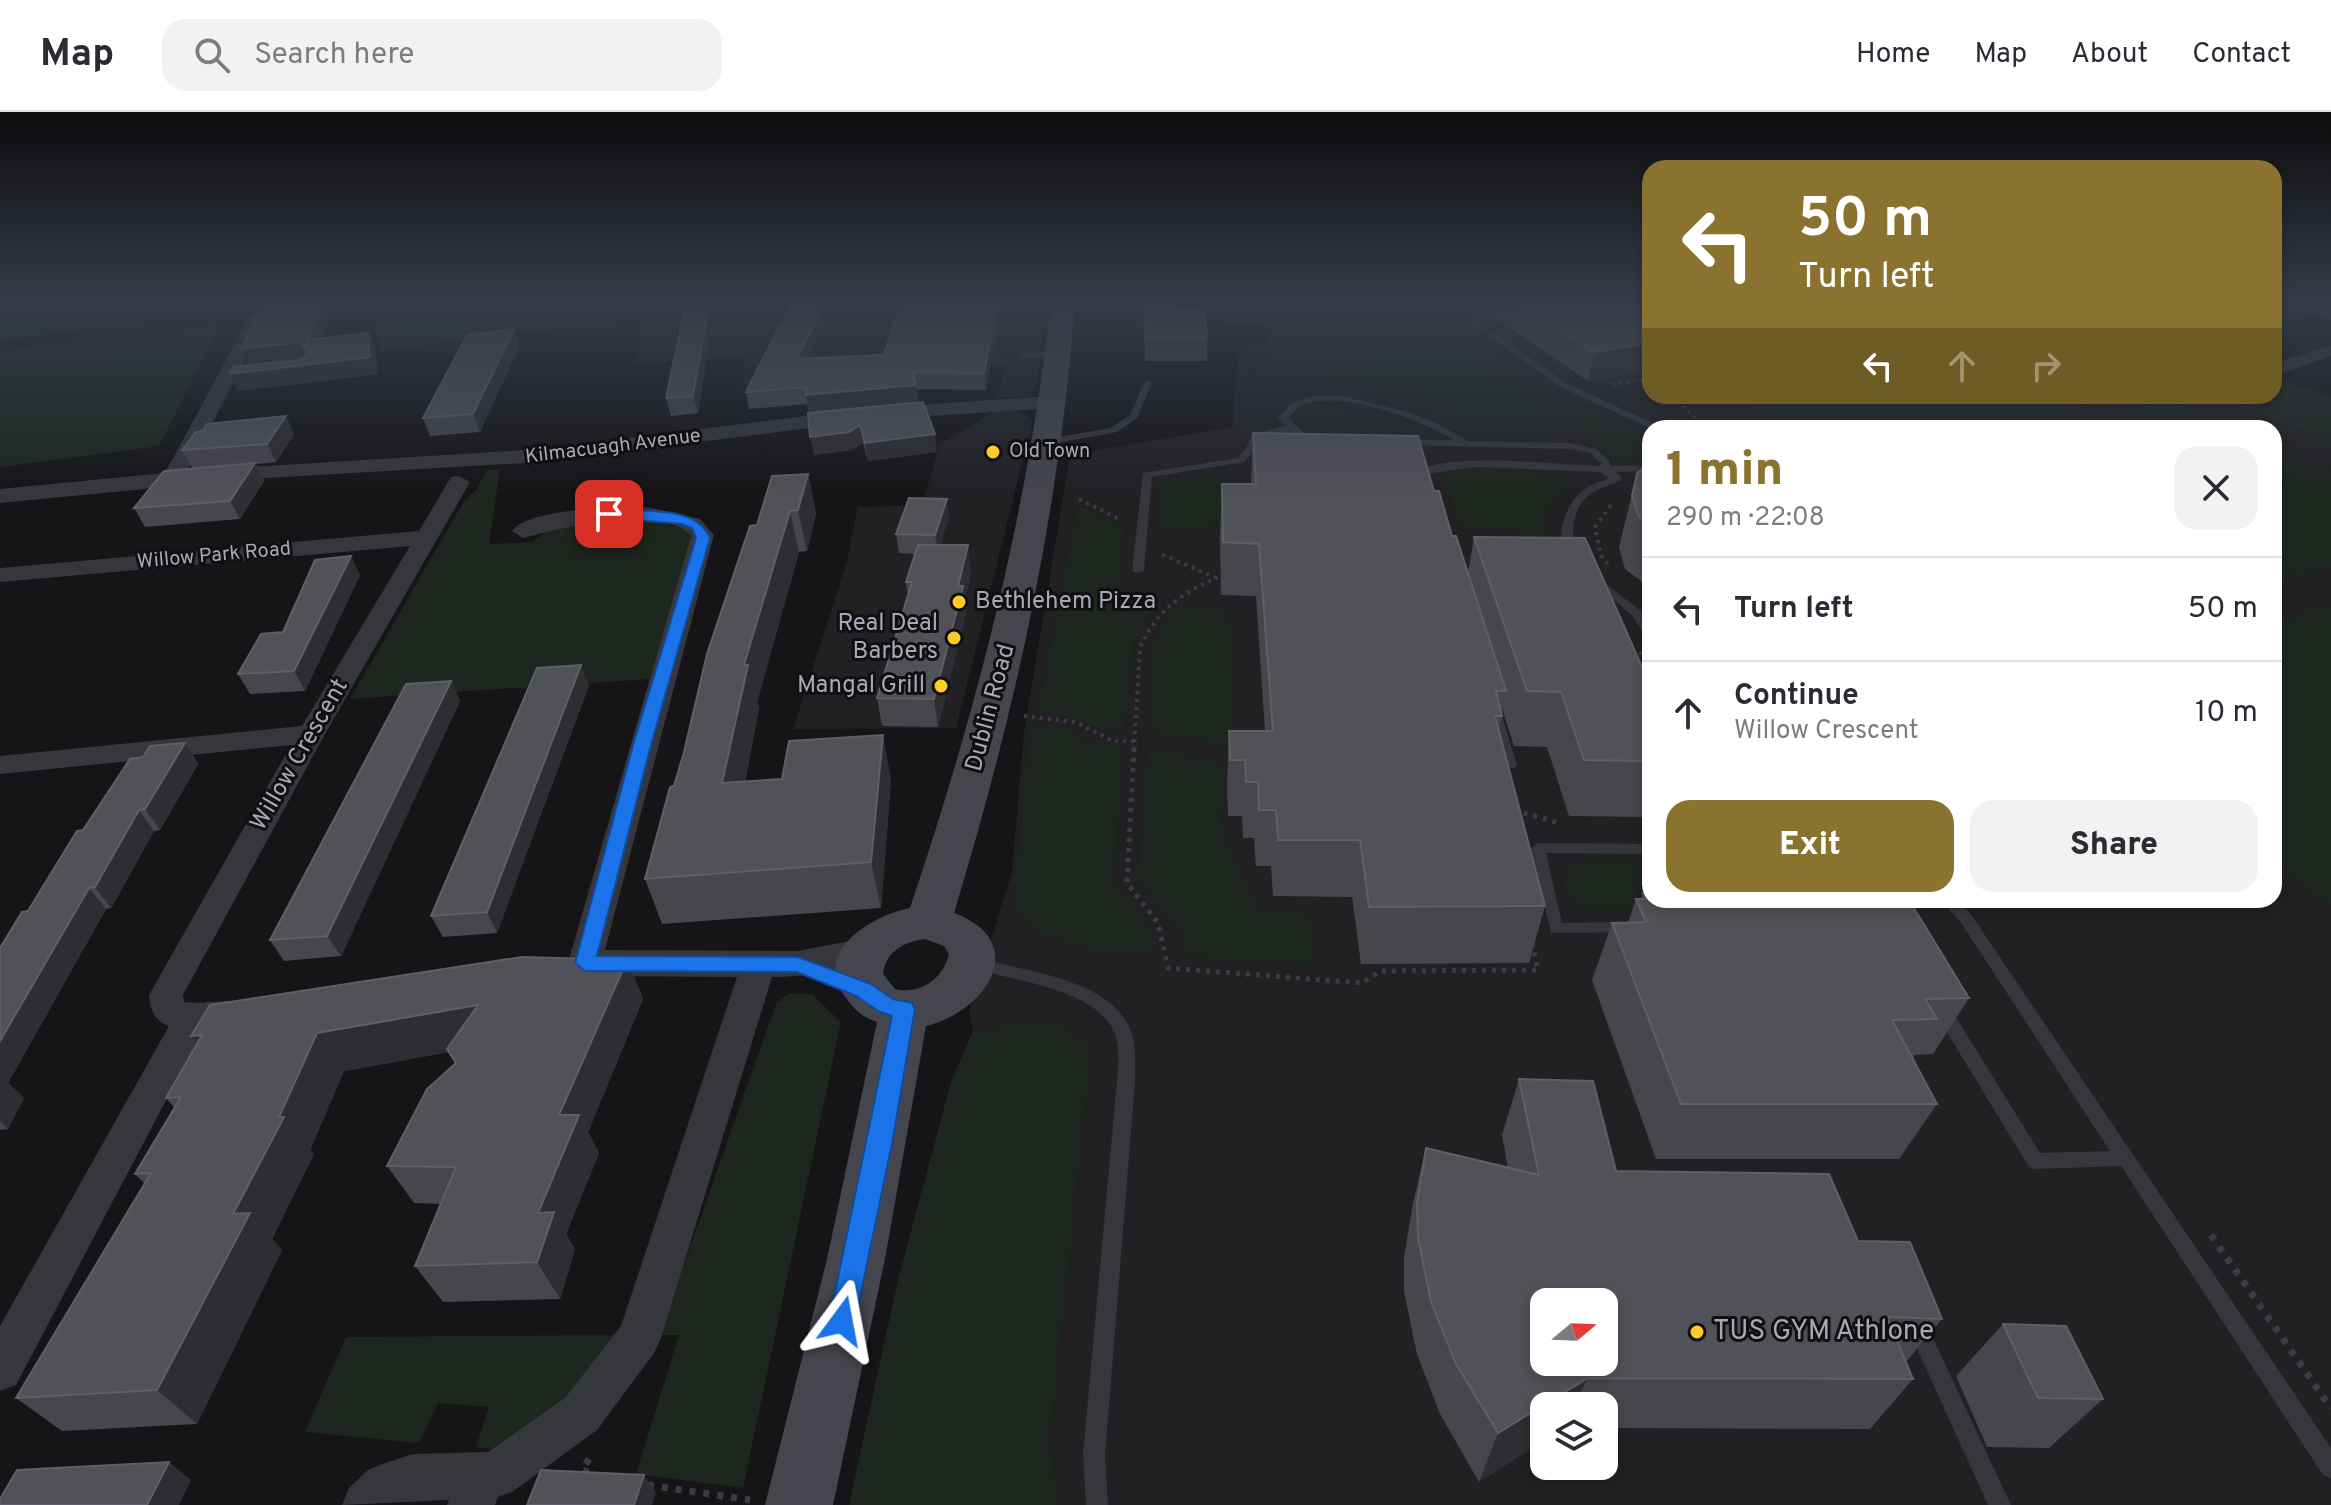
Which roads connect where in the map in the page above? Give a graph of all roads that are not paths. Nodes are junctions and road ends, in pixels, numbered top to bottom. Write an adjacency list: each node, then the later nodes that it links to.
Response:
1 (240, 365): 16 (street)
2 (1058, 365): 7 (main road, Dublin Road)
3 (1535, 365): 8 (lane)
4 (2289, 365): 5 (street)
5 (2283, 367)
6 (1148, 383): 11 (lane)
7 (1052, 402): 11 (main road, Dublin Road); 16 (street, Kilmacuagh Avenue)
8 (1642, 421)
9 (1291, 428): 10 (lane); 13 (lane); 22 (lane)
10 (1321, 440)
11 (1046, 442): 31 (main road, Dublin Road)
12 (1394, 442): 13 (lane)
13 (1467, 444): 15 (lane)
14 (1642, 468): 15 (lane)
15 (1604, 470): 18 (lane); 24 (lane)
16 (172, 479): 19 (street, Kilmacuagh Avenue)
17 (459, 482): 21 (street, Willow Crescent)
18 (1424, 485)
19 (0, 496)
20 (523, 531): 33 (street)
21 (429, 537): 23 (street, Willow Park Road); 26 (street, Willow Crescent)
22 (1138, 570)
23 (0, 575)
24 (1642, 621)
25 (1493, 707): 28 (lane)
26 (311, 734): 27 (street); 38 (street, Willow Crescent)
27 (0, 765)
28 (1510, 765)
29 (1642, 849): 32 (lane)
30 (1956, 908): 39 (lane)
31 (928, 922): 34 (main road); 35 (main road)
32 (1651, 927)
33 (759, 963): 35 (street); 43 (street)
34 (974, 963): 35 (main road); 46 (lane)
35 (878, 983): 44 (main road)
36 (1937, 1002): 39 (lane)
37 (269, 1010): 38 (street)
38 (201, 1018): 41 (street)
39 (2126, 1158): 42 (lane)
40 (1908, 1306): 47 (lane)
41 (0, 1369)
42 (2331, 1467)
43 (476, 1491): 45 (street)
44 (774, 1502)
45 (366, 1505)
46 (1097, 1505)
47 (2000, 1505)

